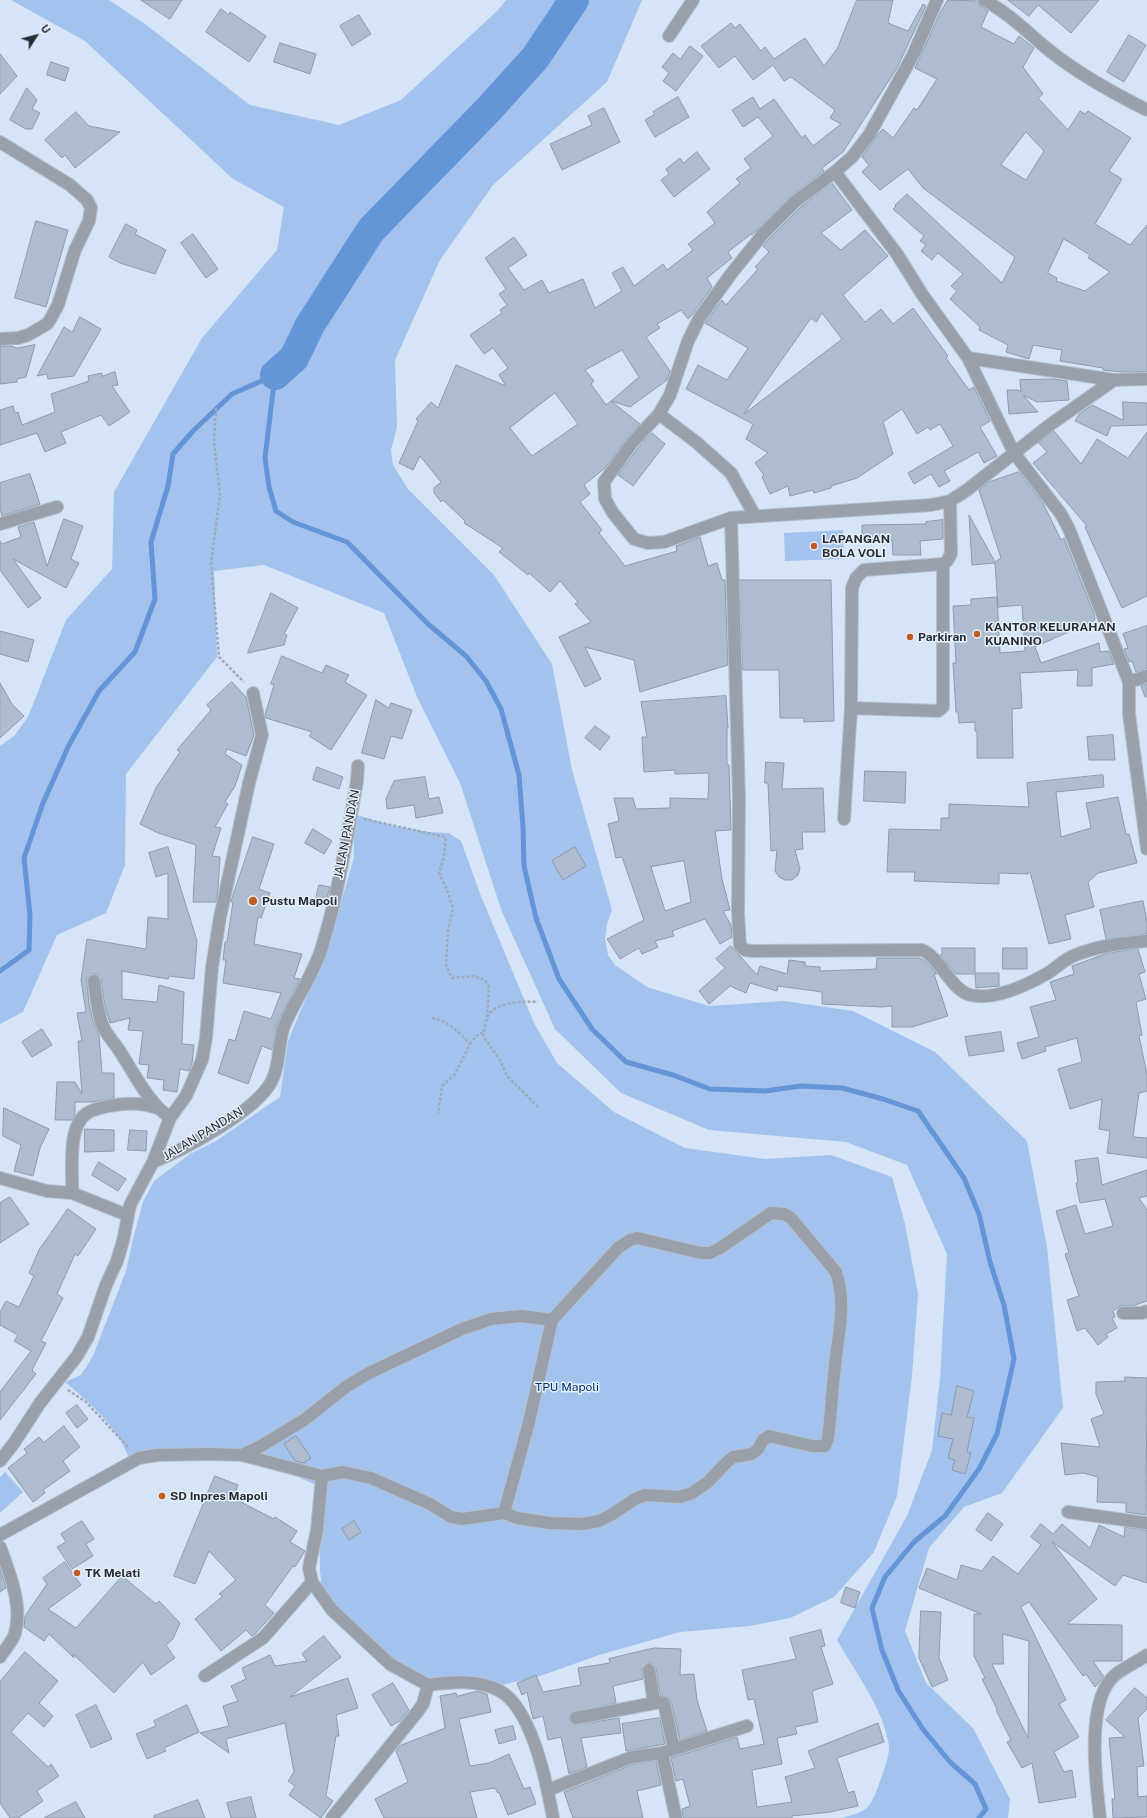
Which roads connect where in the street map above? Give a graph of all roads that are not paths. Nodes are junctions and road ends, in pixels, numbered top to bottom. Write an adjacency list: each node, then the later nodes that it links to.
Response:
1 (694, 0): 4 (street)
2 (937, 0): 7 (street)
3 (984, 0): 5 (street)
4 (669, 36)
5 (1147, 110)
6 (0, 142): 8 (street)
7 (835, 172): 9 (street); 12 (street)
8 (0, 339)
9 (968, 358): 11 (street); 13 (street)
10 (1147, 379): 11 (street)
11 (1114, 380): 13 (street)
12 (659, 414): 16 (street); 17 (street)
13 (1014, 453): 14 (street); 21 (street)
14 (950, 501): 16 (street); 19 (street)
15 (57, 507): 18 (street)
16 (755, 516): 17 (street)
17 (731, 518): 27 (street)
18 (0, 524)
19 (943, 564): 23 (street); 23 (street)
20 (1147, 676): 21 (street)
21 (1129, 682): 26 (street)
22 (253, 694): 30 (street)
23 (851, 708): 25 (street)
24 (358, 766): 31 (street, JALAN PANDAN)
25 (844, 819)
26 (1147, 849)
27 (1147, 941)
28 (94, 982): 29 (street)
29 (157, 1108): 30 (street); 33 (street)
30 (170, 1118): 31 (street)
31 (153, 1162): 34 (street)
32 (0, 1178): 33 (street)
33 (72, 1193): 34 (street)
34 (127, 1214): 39 (street)
35 (1147, 1311): 36 (street)
36 (1123, 1313)
37 (552, 1320): 38 (street); 42 (street); 42 (street)
38 (242, 1455): 40 (street); 44 (street)
39 (0, 1461)
40 (322, 1476): 42 (street); 46 (street)
41 (1068, 1512): 43 (street)
42 (504, 1513)
43 (1147, 1523)
44 (0, 1535)
45 (0, 1547): 48 (street)
46 (312, 1582): 50 (street); 51 (street)
47 (1147, 1655): 61 (street)
48 (0, 1656)
49 (649, 1670): 52 (street)
50 (205, 1676)
51 (428, 1685): 57 (street); 58 (street)
52 (654, 1702): 53 (street); 55 (street)
53 (576, 1718)
54 (747, 1726): 55 (street)
55 (674, 1748): 56 (street)
56 (662, 1753): 57 (street); 60 (street)
57 (548, 1790): 59 (street)
58 (332, 1818)
59 (554, 1818)
60 (676, 1818)
61 (1100, 1818)

